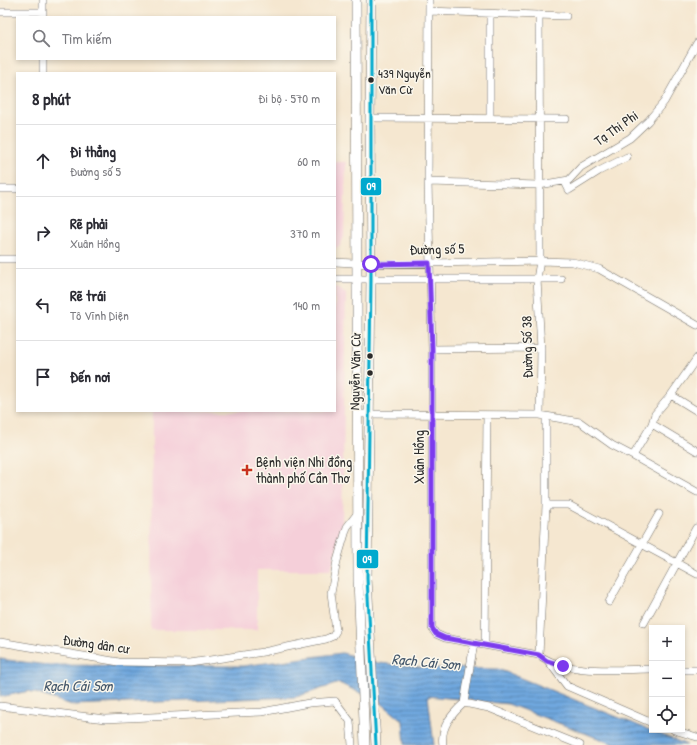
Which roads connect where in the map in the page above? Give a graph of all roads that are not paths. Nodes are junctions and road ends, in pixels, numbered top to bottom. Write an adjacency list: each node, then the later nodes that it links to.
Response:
1 (44, 0): 7 (street)
2 (356, 0): 14 (main road, Nguyễn Văn Cừ)
3 (371, 0): 15 (main road, Nguyễn Văn Cừ)
4 (429, 0): 5 (street, Xuân Hồng)
5 (429, 11): 8 (street); 16 (street, Xuân Hồng)
6 (0, 12): 7 (street)
7 (44, 14)
8 (490, 14): 9 (street); 17 (street)
9 (538, 15): 10 (street); 18 (street, Đường Số 38)
10 (566, 16)
11 (697, 43): 22 (street, Tạ Thị Phi)
12 (44, 60): 13 (street)
13 (44, 72)
14 (355, 118): 15 (main road); 30 (main road, Nguyễn Văn Cừ)
15 (370, 118): 16 (street); 32 (main road, Nguyễn Văn Cừ)
16 (429, 118): 17 (street); 21 (street, Xuân Hồng)
17 (490, 118): 18 (street)
18 (539, 119): 19 (street); 23 (street, Đường Số 38)
19 (566, 119)
20 (627, 157): 22 (street)
21 (428, 182): 23 (street); 31 (street, Xuân Hồng)
22 (565, 182): 23 (street)
23 (539, 185): 28 (street, Đường Số 38)
24 (0, 189): 25 (street)
25 (16, 189)
26 (0, 259): 27 (street)
27 (16, 259)
28 (540, 261): 31 (street, Đường số 5); 36 (street, Đường Số 38); 39 (street, Đường số 5)
29 (336, 262): 30 (street, Đường số 5)
30 (357, 262): 32 (street, Đường số 5); 35 (main road, Nguyễn Văn Cừ)
31 (429, 263): 32 (street, Đường số 5); 33 (street, Xuân Hồng)
32 (371, 264): 38 (main road, Nguyễn Văn Cừ)
33 (430, 278): 36 (street, Đường số 5); 38 (street, Đường số 5); 41 (street, Xuân Hồng)
34 (336, 279): 35 (street, Đường số 5)
35 (356, 279): 38 (street, Đường số 5); 45 (main road, Nguyễn Văn Cừ)
36 (537, 279): 37 (street, Đường số 5); 40 (street, Đường Số 38)
37 (561, 279)
38 (371, 280): 46 (main road, Nguyễn Văn Cừ)
39 (697, 325)
40 (541, 348): 41 (street); 49 (street, Đường Số 38)
41 (432, 349): 47 (street, Xuân Hồng)
42 (697, 358): 43 (street)
43 (671, 395): 44 (street); 50 (street)
44 (697, 412)
45 (357, 414): 46 (street); 55 (main road, Nguyễn Văn Cừ)
46 (368, 414): 47 (street); 61 (main road, Nguyễn Văn Cừ)
47 (432, 415): 48 (street); 65 (street, Xuân Hồng)
48 (487, 415): 49 (street); 66 (street)
49 (543, 415): 52 (street); 54 (street, Đường Số 38)
50 (652, 424): 51 (street); 52 (street)
51 (697, 451)
52 (633, 456): 53 (street)
53 (697, 492)
54 (546, 504): 58 (street); 67 (street, Đường Số 38)
55 (357, 514): 61 (main road, Nguyễn Văn Cừ); 64 (street, Đường dân cư)
56 (659, 514): 58 (street)
57 (696, 528): 59 (street)
58 (643, 544): 59 (street); 62 (street)
59 (676, 562): 60 (street); 63 (street)
60 (697, 574)
61 (362, 579): 78 (main road, Nguyễn Văn Cừ); 79 (main road, Nguyễn Văn Cừ)
62 (609, 602)
63 (644, 623)
64 (0, 642)
65 (474, 643): 66 (street); 72 (street)
66 (485, 645): 67 (street)
67 (539, 655): 68 (street)
68 (547, 661): 69 (street); 74 (street)
69 (649, 669)
70 (685, 670): 71 (street)
71 (697, 670)
72 (464, 704): 80 (street); 81 (street)
73 (0, 706): 77 (street)
74 (649, 722)
75 (684, 733): 76 (street)
76 (694, 736)
77 (352, 745)
78 (365, 745)
79 (376, 745)
80 (443, 745)
81 (580, 745)

